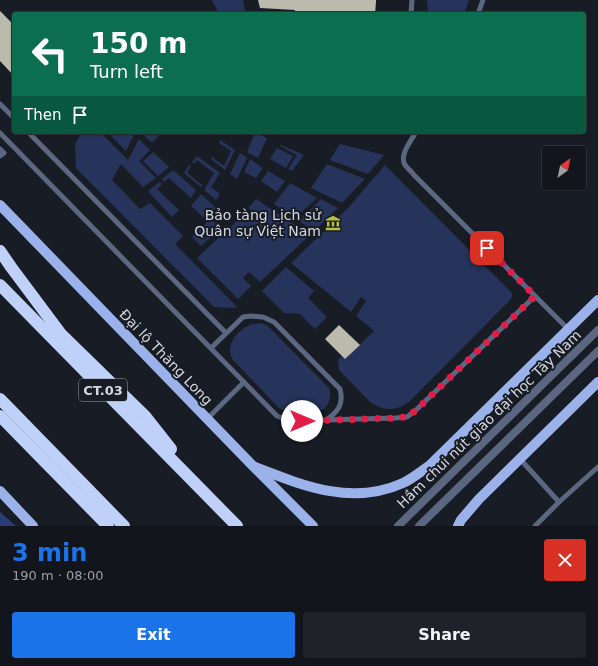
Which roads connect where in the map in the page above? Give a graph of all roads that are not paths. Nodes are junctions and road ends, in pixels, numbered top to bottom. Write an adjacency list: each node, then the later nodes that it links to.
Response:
1 (412, 0): 3 (lane)
2 (483, 0): 4 (lane)
3 (411, 12)
4 (479, 12)
5 (0, 104): 6 (lane)
6 (12, 116)
7 (0, 133): 20 (lane)
8 (30, 134): 19 (lane)
9 (415, 134): 15 (lane)
10 (0, 149): 11 (lane)
11 (0, 156)
12 (0, 206): 26 (main road, Đại lộ Thăng Long)
13 (0, 251): 32 (highway)
14 (0, 285): 32 (highway, CT.03)
15 (535, 296): 17 (lane); 27 (lane)
16 (598, 300): 17 (main road)
17 (568, 329): 29 (main road)
18 (598, 330): 39 (street, Hầm chui nút giao đại học Tây Nam)
19 (226, 333): 20 (lane); 27 (lane)
20 (211, 348): 22 (lane)
21 (598, 351): 40 (street, Hầm chui nút giao đại học Tây Nam)
22 (244, 382): 26 (lane); 27 (lane)
23 (598, 382): 28 (main road)
24 (0, 399): 36 (highway)
25 (0, 416): 35 (highway)
26 (206, 419): 29 (main road, Đại lộ Thăng Long)
27 (326, 420)
28 (520, 459): 33 (lane); 41 (main road)
29 (252, 465): 38 (main road, Đại lộ Thăng Long)
30 (598, 467): 33 (lane)
31 (0, 491): 34 (main road)
32 (206, 494): 37 (highway, CT.03)
33 (559, 502): 42 (lane)
34 (33, 526)
35 (108, 526)
36 (124, 526)
37 (237, 526)
38 (313, 526)
39 (398, 526)
40 (419, 526)
41 (458, 526)
42 (535, 526)

